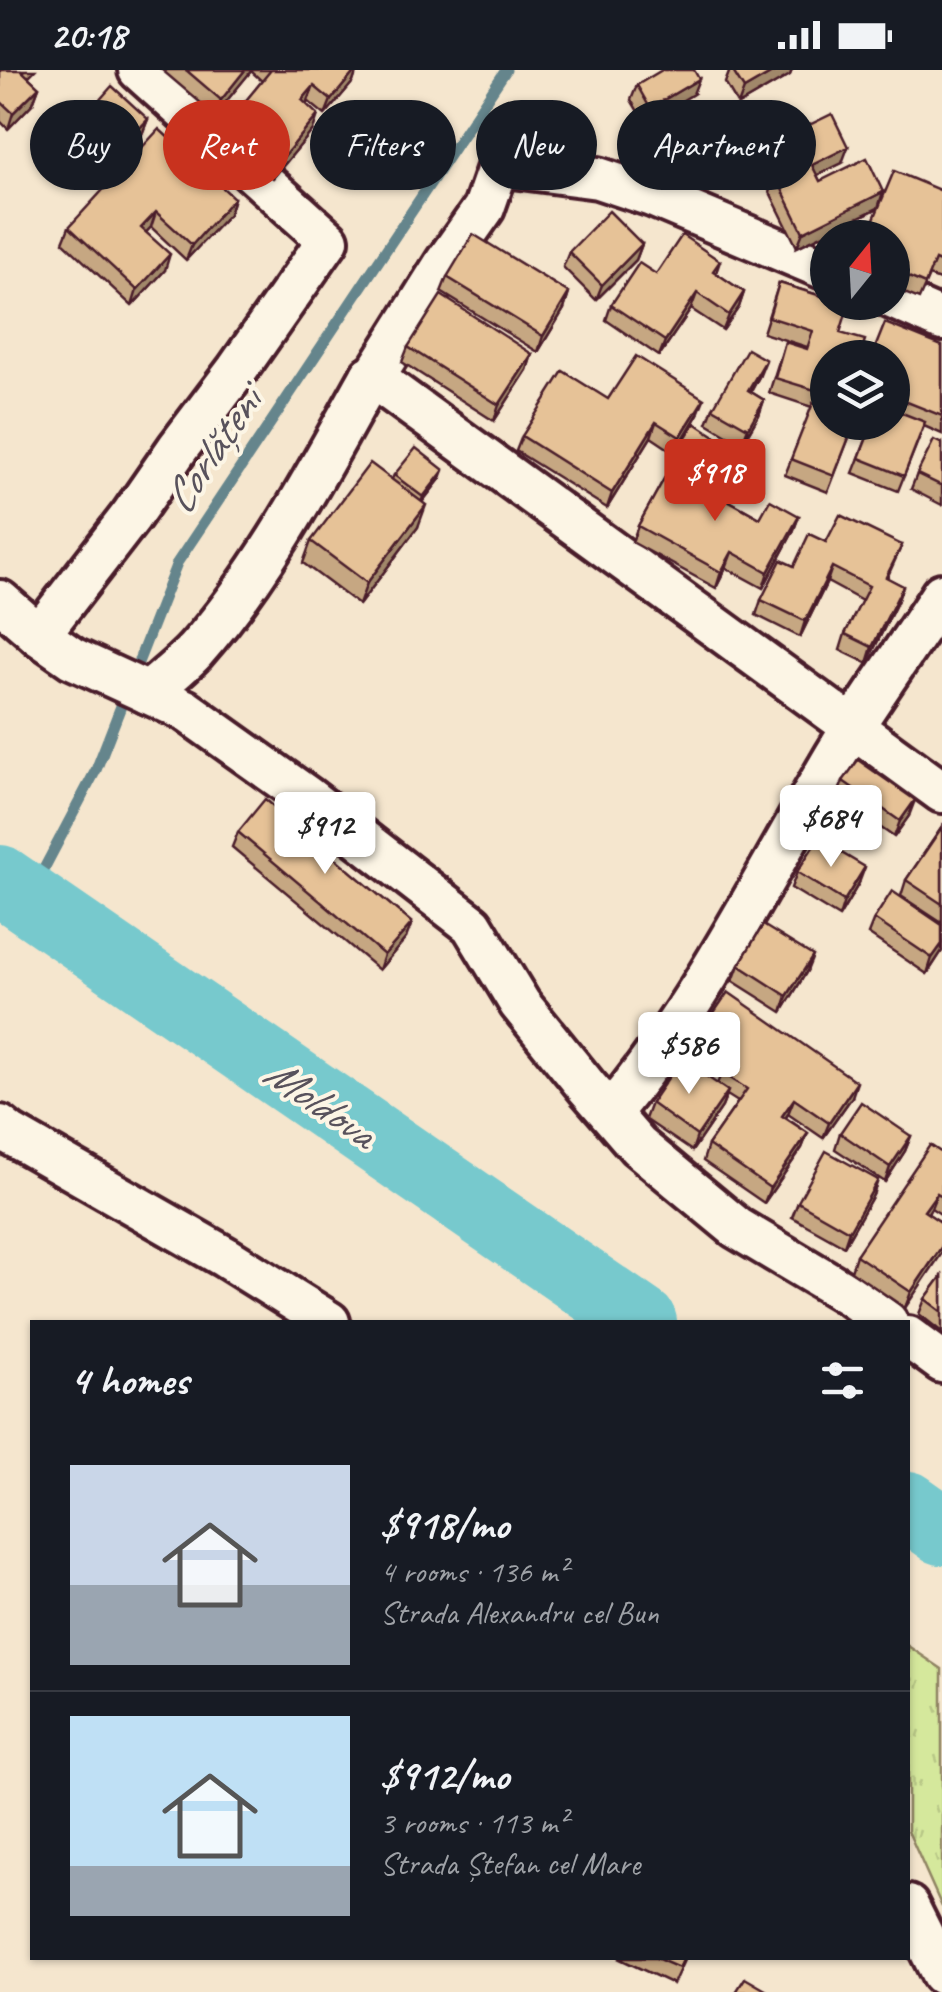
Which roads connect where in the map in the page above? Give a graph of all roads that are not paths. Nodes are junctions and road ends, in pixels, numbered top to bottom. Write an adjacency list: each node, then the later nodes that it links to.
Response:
1 (139, 70): 8 (street)
2 (810, 262): 5 (street)
3 (910, 306): 4 (street)
4 (942, 320)
5 (372, 376): 9 (street); 10 (street)
6 (942, 594): 10 (street)
7 (0, 600): 8 (street)
8 (39, 634): 9 (street)
9 (148, 693): 12 (street)
10 (852, 727): 11 (street); 12 (street)
11 (942, 792)
12 (610, 1114): 15 (street)
13 (3, 1133): 14 (street)
14 (326, 1320)
15 (884, 1320)
16 (910, 1338): 17 (street)
17 (942, 1362)
18 (910, 1910): 19 (street)
19 (942, 1974)

